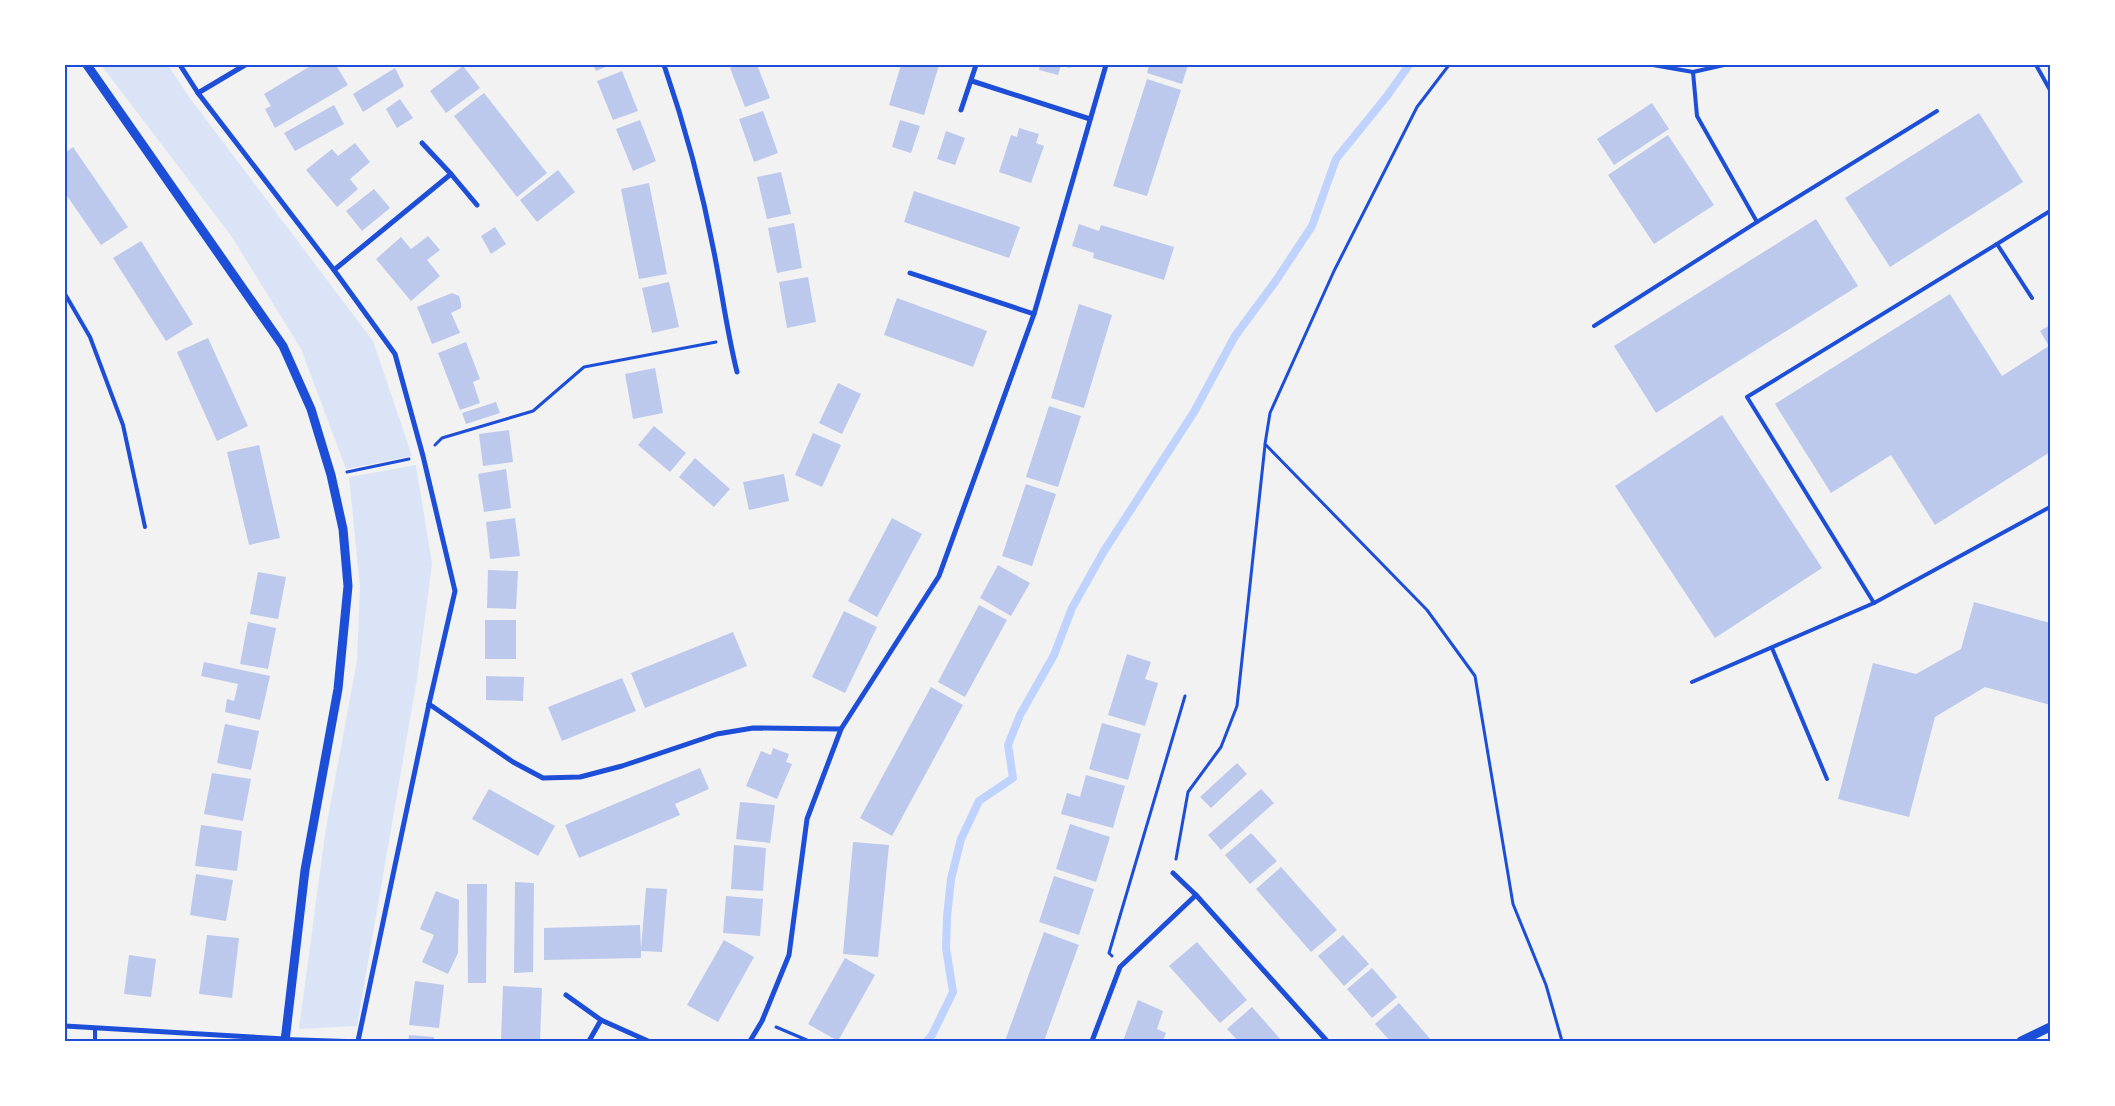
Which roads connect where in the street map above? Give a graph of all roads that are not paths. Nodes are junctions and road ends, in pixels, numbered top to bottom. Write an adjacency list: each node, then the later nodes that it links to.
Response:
1 (87, 65): 45 (street)
2 (180, 65): 13 (street)
3 (245, 65): 13 (street)
4 (664, 65): 29 (street)
5 (976, 65): 11 (street)
6 (1106, 65): 16 (street)
7 (1653, 65): 10 (lane)
8 (1724, 65): 10 (lane)
9 (2036, 65): 12 (lane)
10 (1693, 72): 21 (lane)
11 (972, 80): 14 (street); 16 (street)
12 (2050, 90)
13 (198, 93): 23 (street)
14 (961, 110)
15 (1937, 111): 21 (lane)
16 (1090, 119): 27 (street)
17 (422, 143): 18 (street)
18 (450, 174): 19 (street); 23 (street)
19 (477, 205)
20 (2050, 211): 22 (lane)
21 (1758, 222): 28 (lane)
22 (1997, 244): 26 (lane); 32 (lane)
23 (334, 270): 35 (street)
24 (910, 272): 27 (street)
25 (65, 294): 31 (lane)
26 (2032, 298)
27 (1034, 314): 36 (street)
28 (1594, 326)
29 (737, 372)
30 (2050, 506): 32 (lane)
31 (145, 527)
32 (1874, 603): 33 (lane)
33 (1772, 648): 34 (lane); 37 (lane)
34 (1692, 682)
35 (429, 704): 36 (street); 48 (street)
36 (841, 729): 51 (street)
37 (1827, 778)
38 (1173, 872): 39 (street)
39 (1196, 895): 52 (street); 53 (street)
40 (566, 995): 41 (street)
41 (601, 1020): 49 (street); 50 (street)
42 (65, 1026): 44 (street)
43 (2050, 1027): 54 (street)
44 (95, 1028): 45 (street); 46 (lane)
45 (285, 1040): 47 (lane)
46 (95, 1041)
47 (346, 1041)
48 (358, 1041)
49 (589, 1041)
50 (648, 1041)
51 (750, 1041)
52 (1092, 1041)
53 (1326, 1041)
54 (2021, 1041)

